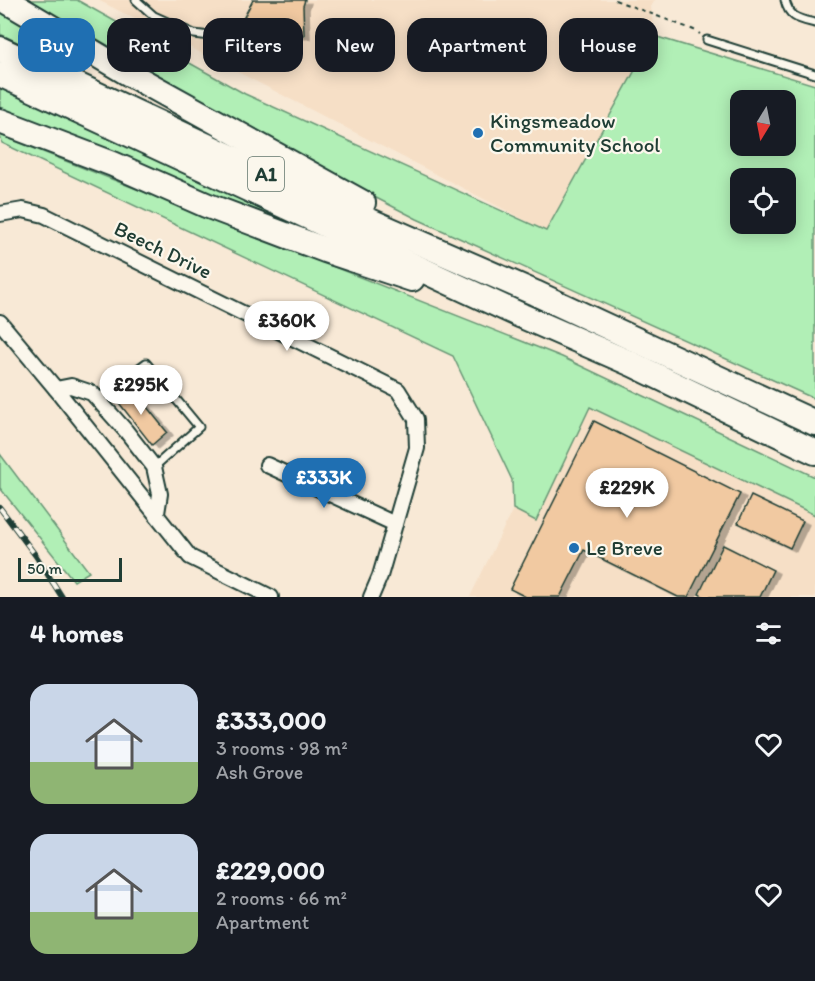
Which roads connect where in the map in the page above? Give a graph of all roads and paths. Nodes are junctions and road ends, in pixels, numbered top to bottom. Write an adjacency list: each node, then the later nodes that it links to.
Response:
1 (5, 0): 13 (highway)
2 (136, 0): 6 (lane)
3 (615, 0): 7 (path)
4 (785, 0): 5 (lane)
5 (815, 24)
6 (203, 35)
7 (707, 40): 10 (lane)
8 (0, 49): 13 (highway, A1)
9 (0, 74): 14 (highway, A1)
10 (815, 74)
11 (0, 122): 14 (highway)
12 (0, 214): 23 (street, Beech Drive)
13 (535, 293): 18 (highway, A1)
14 (522, 316): 19 (highway, A1)
15 (0, 322): 16 (street)
16 (56, 389): 17 (street); 22 (street)
17 (97, 399): 21 (street); 21 (lane)
18 (815, 423)
19 (815, 452)
20 (267, 465): 23 (street)
21 (154, 467): 22 (street)
22 (156, 513): 24 (street)
23 (395, 524): 25 (street, Beech Drive)
24 (272, 597)
25 (372, 597)

